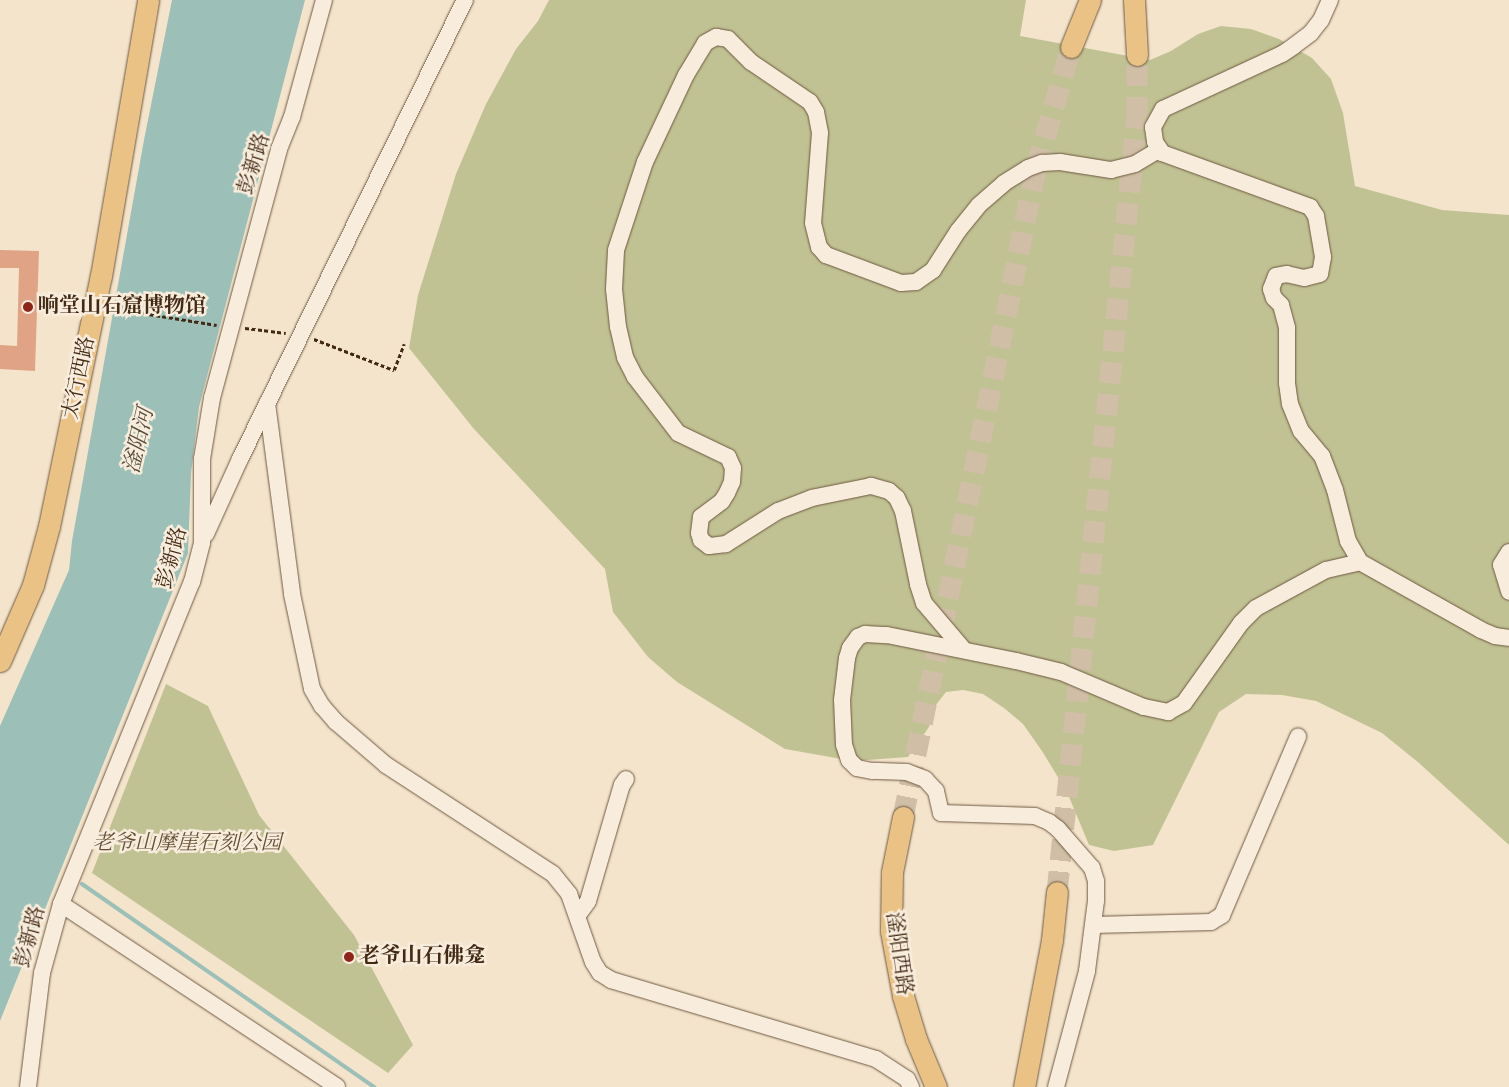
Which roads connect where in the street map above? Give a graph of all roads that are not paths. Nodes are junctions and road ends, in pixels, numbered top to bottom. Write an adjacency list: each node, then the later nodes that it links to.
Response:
1 (148, 0): 17 (main road, 太行西路)
2 (324, 0): 11 (street, 彭新路)
3 (465, 0): 10 (street)
4 (1090, 0): 7 (main road)
5 (1134, 0): 8 (main road)
6 (1330, 0): 9 (street)
7 (1071, 47)
8 (1137, 55)
9 (1160, 149): 13 (street); 16 (street)
10 (267, 404): 11 (street); 23 (street)
11 (202, 543): 22 (street, 彭新路)
12 (1509, 552): 14 (street)
13 (1360, 562): 15 (street); 16 (street)
14 (1509, 592)
15 (1509, 638)
16 (964, 650): 24 (street)
17 (0, 661)
18 (1298, 737): 24 (street)
19 (626, 779): 23 (street)
20 (903, 817): 28 (main road, 滏阳西路)
21 (1058, 892): 29 (main road)
22 (61, 904): 25 (street, 彭新路); 26 (street)
23 (578, 915): 27 (street)
24 (1093, 925): 30 (street)
25 (28, 1087)
26 (337, 1087)
27 (911, 1087)
28 (936, 1087)
29 (1024, 1087)
30 (1056, 1087)

